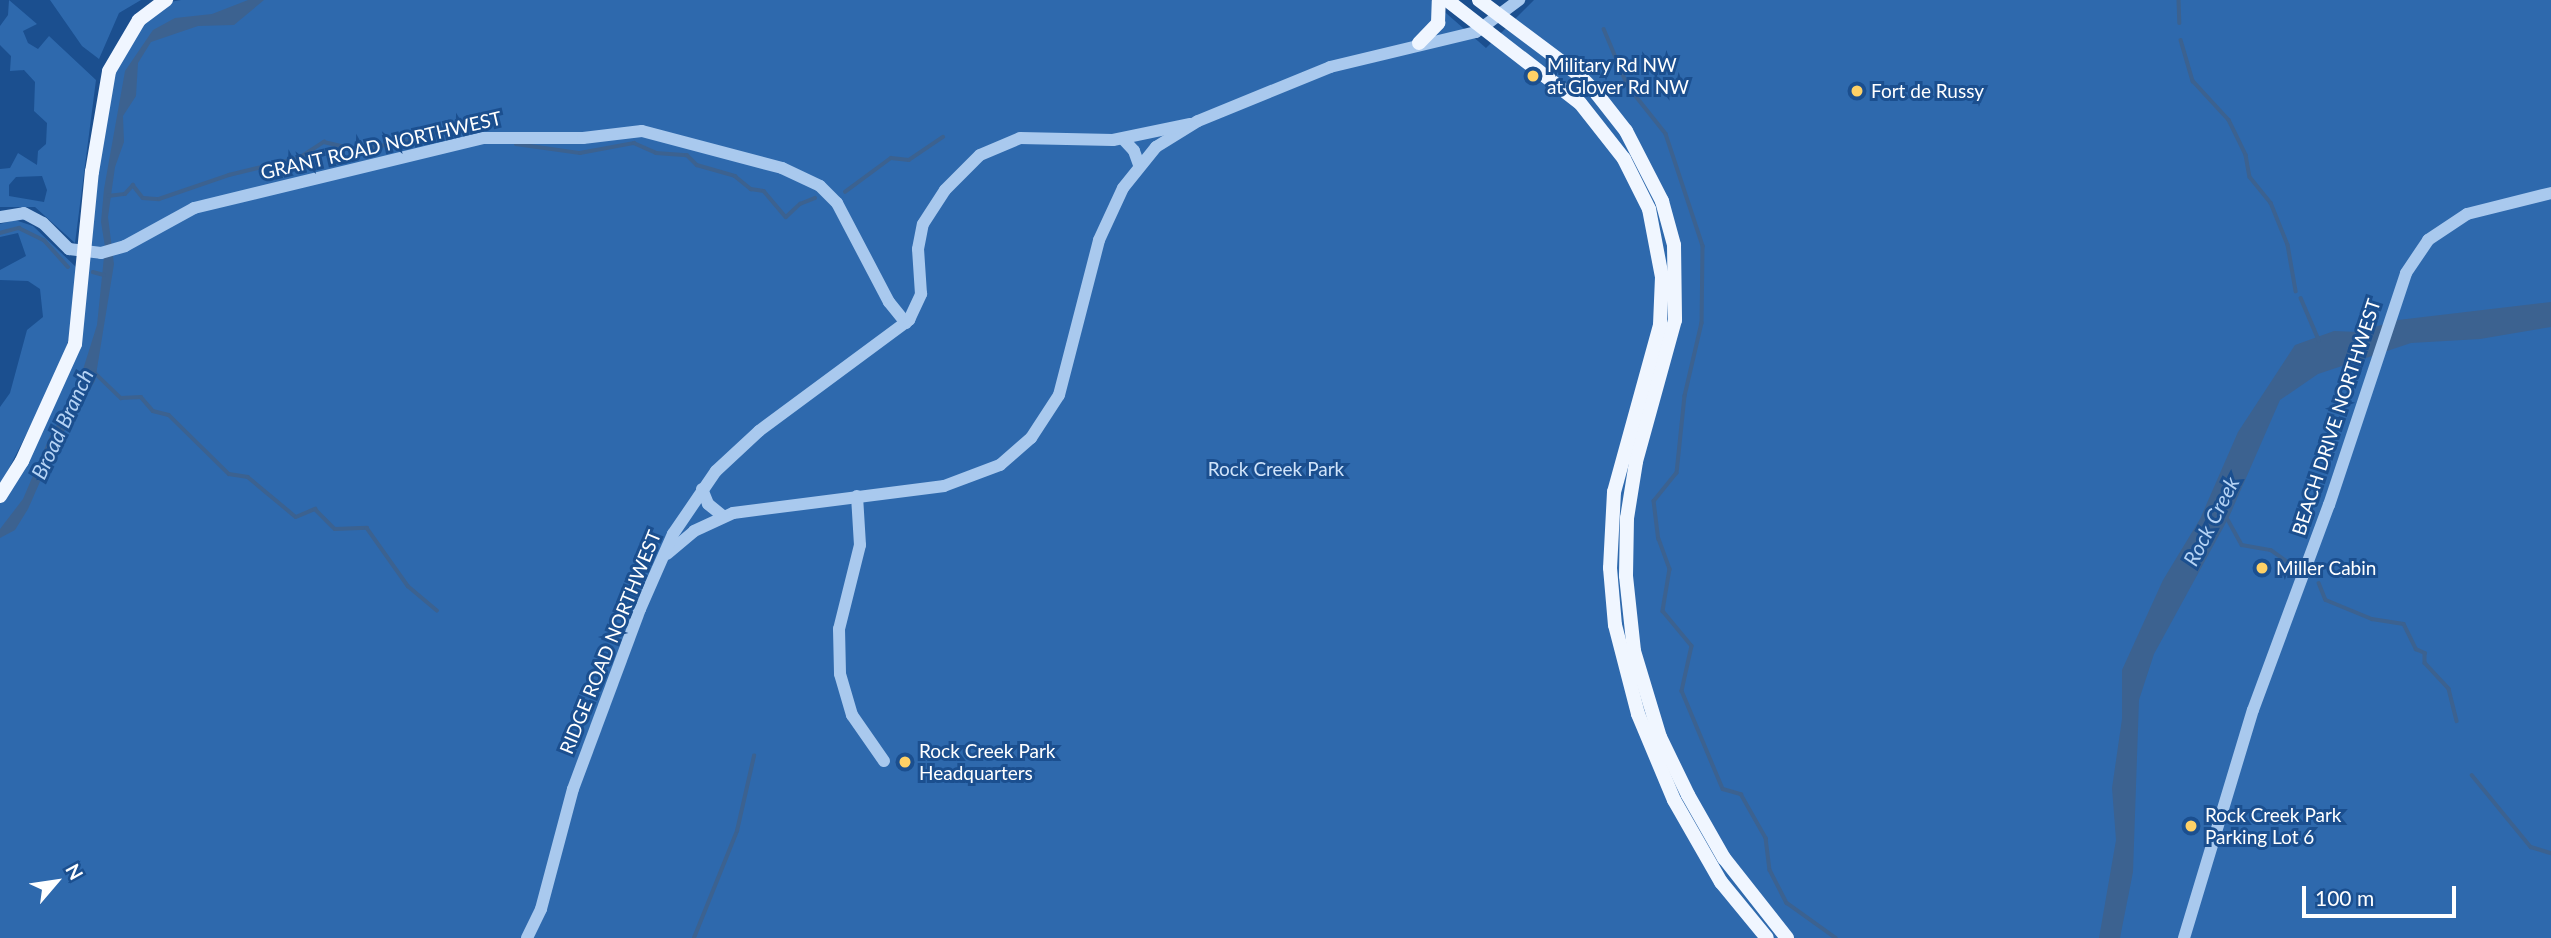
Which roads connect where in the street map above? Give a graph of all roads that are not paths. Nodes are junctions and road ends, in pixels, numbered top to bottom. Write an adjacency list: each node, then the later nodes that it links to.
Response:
1 (166, 0): 14 (main road)
2 (1439, 0): 8 (main road)
3 (1447, 0): 7 (main road)
4 (1479, 0): 6 (main road)
5 (1519, 0): 6 (street)
6 (1500, 16): 7 (street); 24 (main road)
7 (1485, 28): 8 (street); 23 (main road)
8 (1419, 43): 9 (street)
9 (1190, 124): 10 (street, RIDGE ROAD NORTHWEST); 11 (street)
10 (1123, 139): 11 (street); 15 (street, RIDGE ROAD NORTHWEST)
11 (1139, 165): 18 (street)
12 (2551, 193): 25 (street, BEACH DRIVE NORTHWEST)
13 (0, 217): 14 (street)
14 (84, 254): 15 (street, GRANT ROAD NORTHWEST); 17 (main road)
15 (906, 323): 16 (street, RIDGE ROAD NORTHWEST)
16 (702, 489): 19 (street); 20 (street, RIDGE ROAD NORTHWEST)
17 (0, 496)
18 (857, 496): 19 (street); 21 (street)
19 (723, 516): 20 (street)
20 (662, 559): 22 (street, RIDGE ROAD NORTHWEST)
21 (884, 761)
22 (527, 938)
23 (1767, 938)
24 (1787, 938)
25 (2183, 938)

